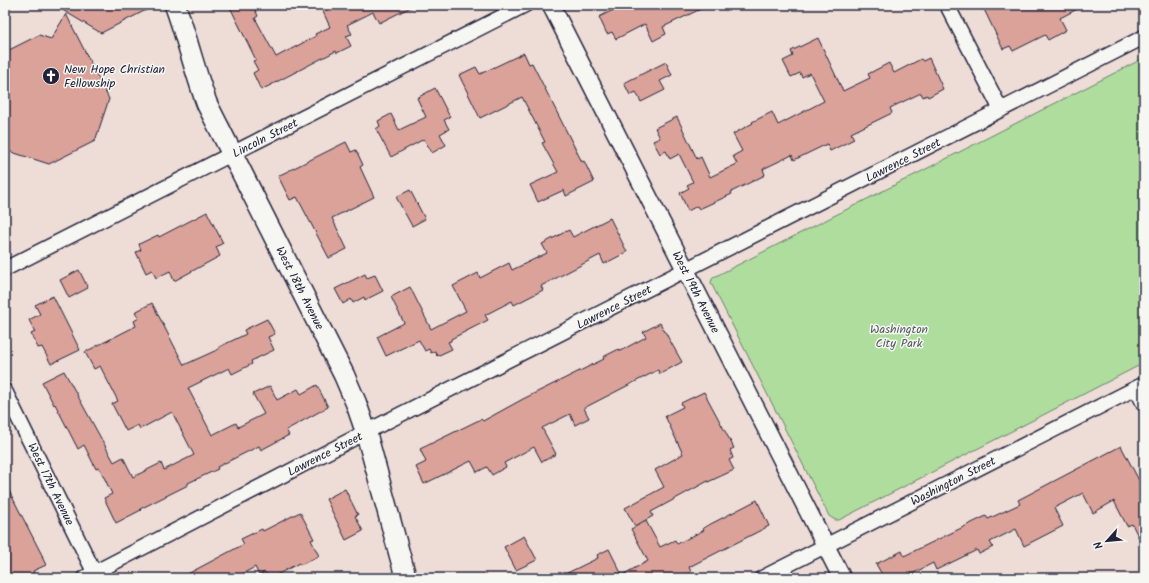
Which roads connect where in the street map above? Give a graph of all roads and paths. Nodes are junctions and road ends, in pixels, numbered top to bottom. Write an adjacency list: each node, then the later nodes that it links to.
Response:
1 (175, 5): 7 (main road, West 18th Avenue)
2 (524, 5): 7 (street, Lincoln Street)
3 (550, 5): 9 (street, West 19th Avenue)
4 (947, 5): 6 (street)
5 (1144, 37): 6 (street, Lawrence Street)
6 (1001, 110): 9 (street, Lawrence Street)
7 (232, 154): 8 (street, Lincoln Street); 13 (main road, West 18th Avenue)
8 (5, 269)
9 (685, 271): 13 (street, Lawrence Street); 14 (street, West 19th Avenue)
10 (1140, 386): 12 (street); 14 (street, Washington Street)
11 (5, 391): 15 (street, West 17th Avenue)
12 (1144, 404)
13 (366, 432): 15 (street, Lawrence Street); 16 (main road, West 18th Avenue)
14 (826, 545): 17 (street, Washington Street); 18 (street, West 19th Avenue)
15 (92, 576)
16 (406, 578)
17 (762, 578)
18 (842, 578)

